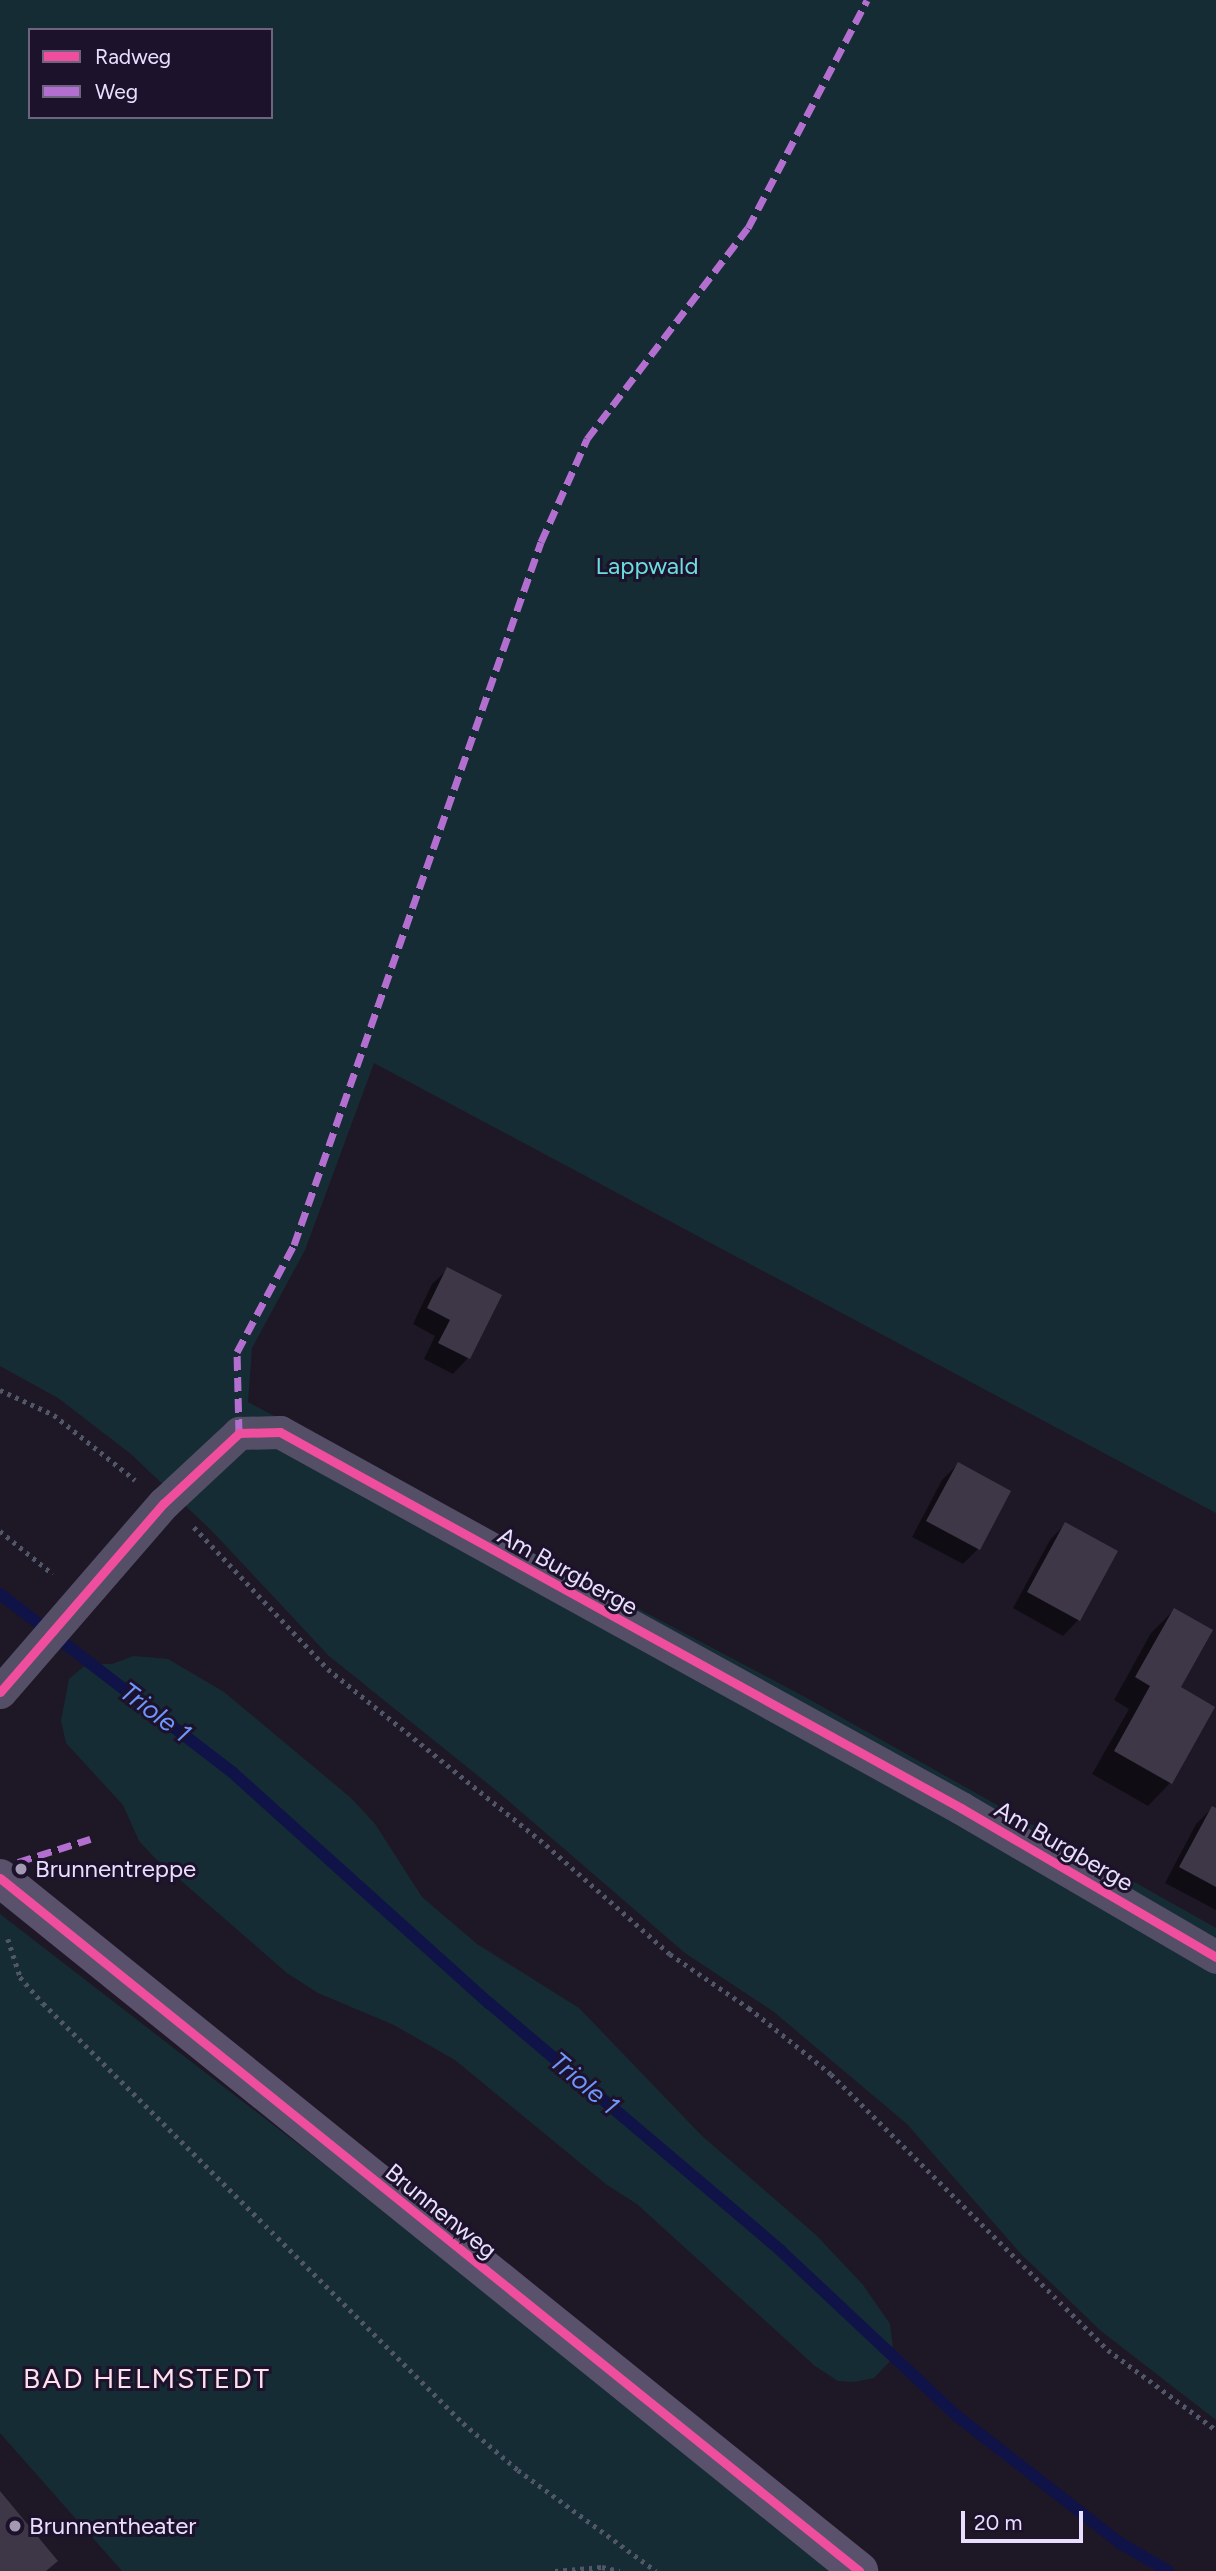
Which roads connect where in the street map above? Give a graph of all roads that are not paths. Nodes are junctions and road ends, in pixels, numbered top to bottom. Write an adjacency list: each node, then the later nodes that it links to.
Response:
1 (0, 1692): 3 (street, Am Burgberge)
2 (0, 1878): 4 (main road, Brunnenweg)
3 (1216, 1957)
4 (859, 2571)

